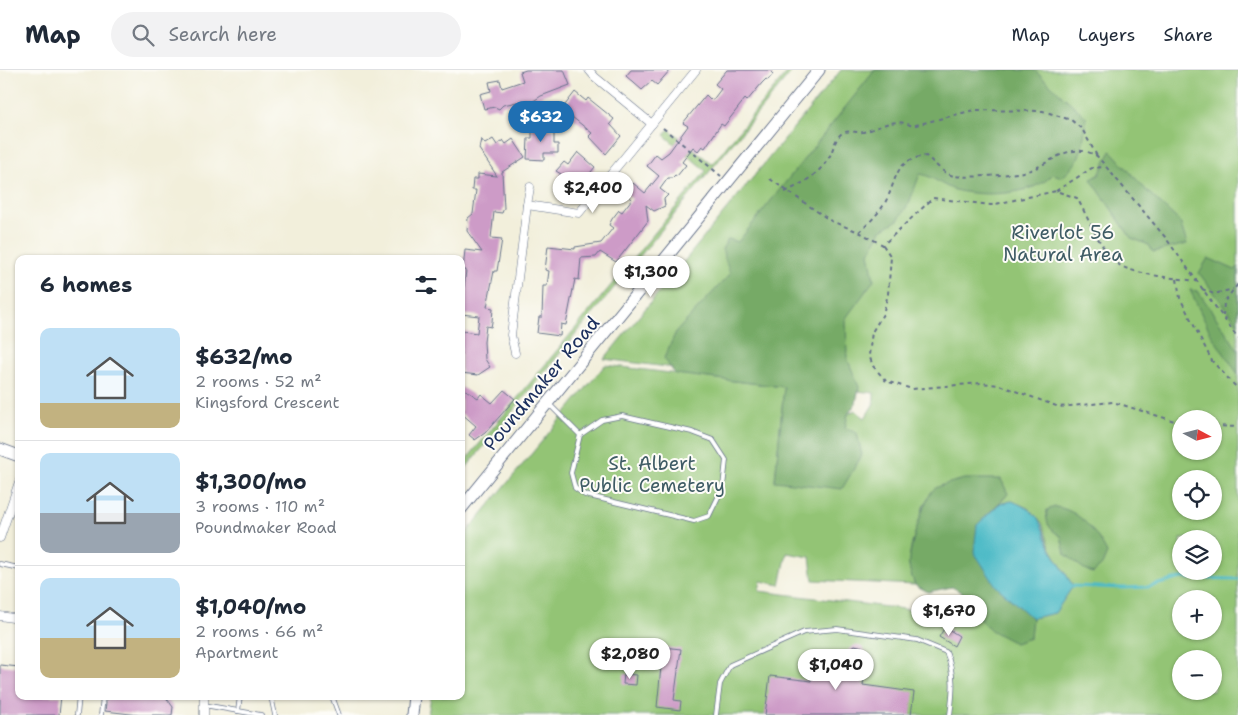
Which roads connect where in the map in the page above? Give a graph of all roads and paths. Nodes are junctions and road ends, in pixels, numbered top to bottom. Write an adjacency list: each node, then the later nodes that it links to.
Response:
1 (589, 70): 4 (street)
2 (696, 70): 4 (street)
3 (819, 70): 9 (street, Poundmaker Road)
4 (652, 124): 13 (street)
5 (663, 128): 9 (path)
6 (1097, 156): 7 (path); 12 (path); 14 (path)
7 (1105, 167): 11 (path); 17 (path)
8 (770, 179): 12 (path)
9 (728, 183): 25 (street, Poundmaker Road)
10 (530, 187): 13 (street)
11 (1056, 191): 15 (path); 16 (path)
12 (785, 192): 14 (path)
13 (527, 205): 23 (street)
14 (858, 232): 15 (path)
15 (883, 245): 26 (path)
16 (1177, 279): 17 (path); 24 (path)
17 (1197, 281): 19 (path)
18 (1238, 284): 20 (path)
19 (1202, 288): 20 (path); 21 (path)
20 (1233, 289): 21 (path)
21 (1223, 316): 22 (path)
22 (1238, 338)
23 (515, 353)
24 (1238, 389)
25 (548, 403): 29 (lane); 33 (street, Poundmaker Road)
26 (1172, 420)
27 (1222, 426): 28 (path)
28 (1238, 427)
29 (580, 434): 29 (lane)
30 (0, 449): 31 (street)
31 (15, 455)
32 (15, 494): 34 (street)
33 (465, 504)
34 (0, 538)
35 (0, 564): 36 (lane)
36 (15, 567)
37 (0, 616): 38 (street)
38 (15, 618)
39 (79, 700): 47 (lane)
40 (103, 700): 48 (lane)
41 (204, 700): 46 (lane); 49 (street)
42 (239, 700): 46 (lane)
43 (272, 700): 51 (lane)
44 (333, 700): 52 (lane)
45 (414, 700): 53 (street)
46 (238, 711): 50 (lane)
47 (77, 715)
48 (101, 715)
49 (204, 715)
50 (261, 715)
51 (276, 715)
52 (339, 715)
53 (412, 715)
54 (716, 715): 55 (lane)
55 (950, 715)

